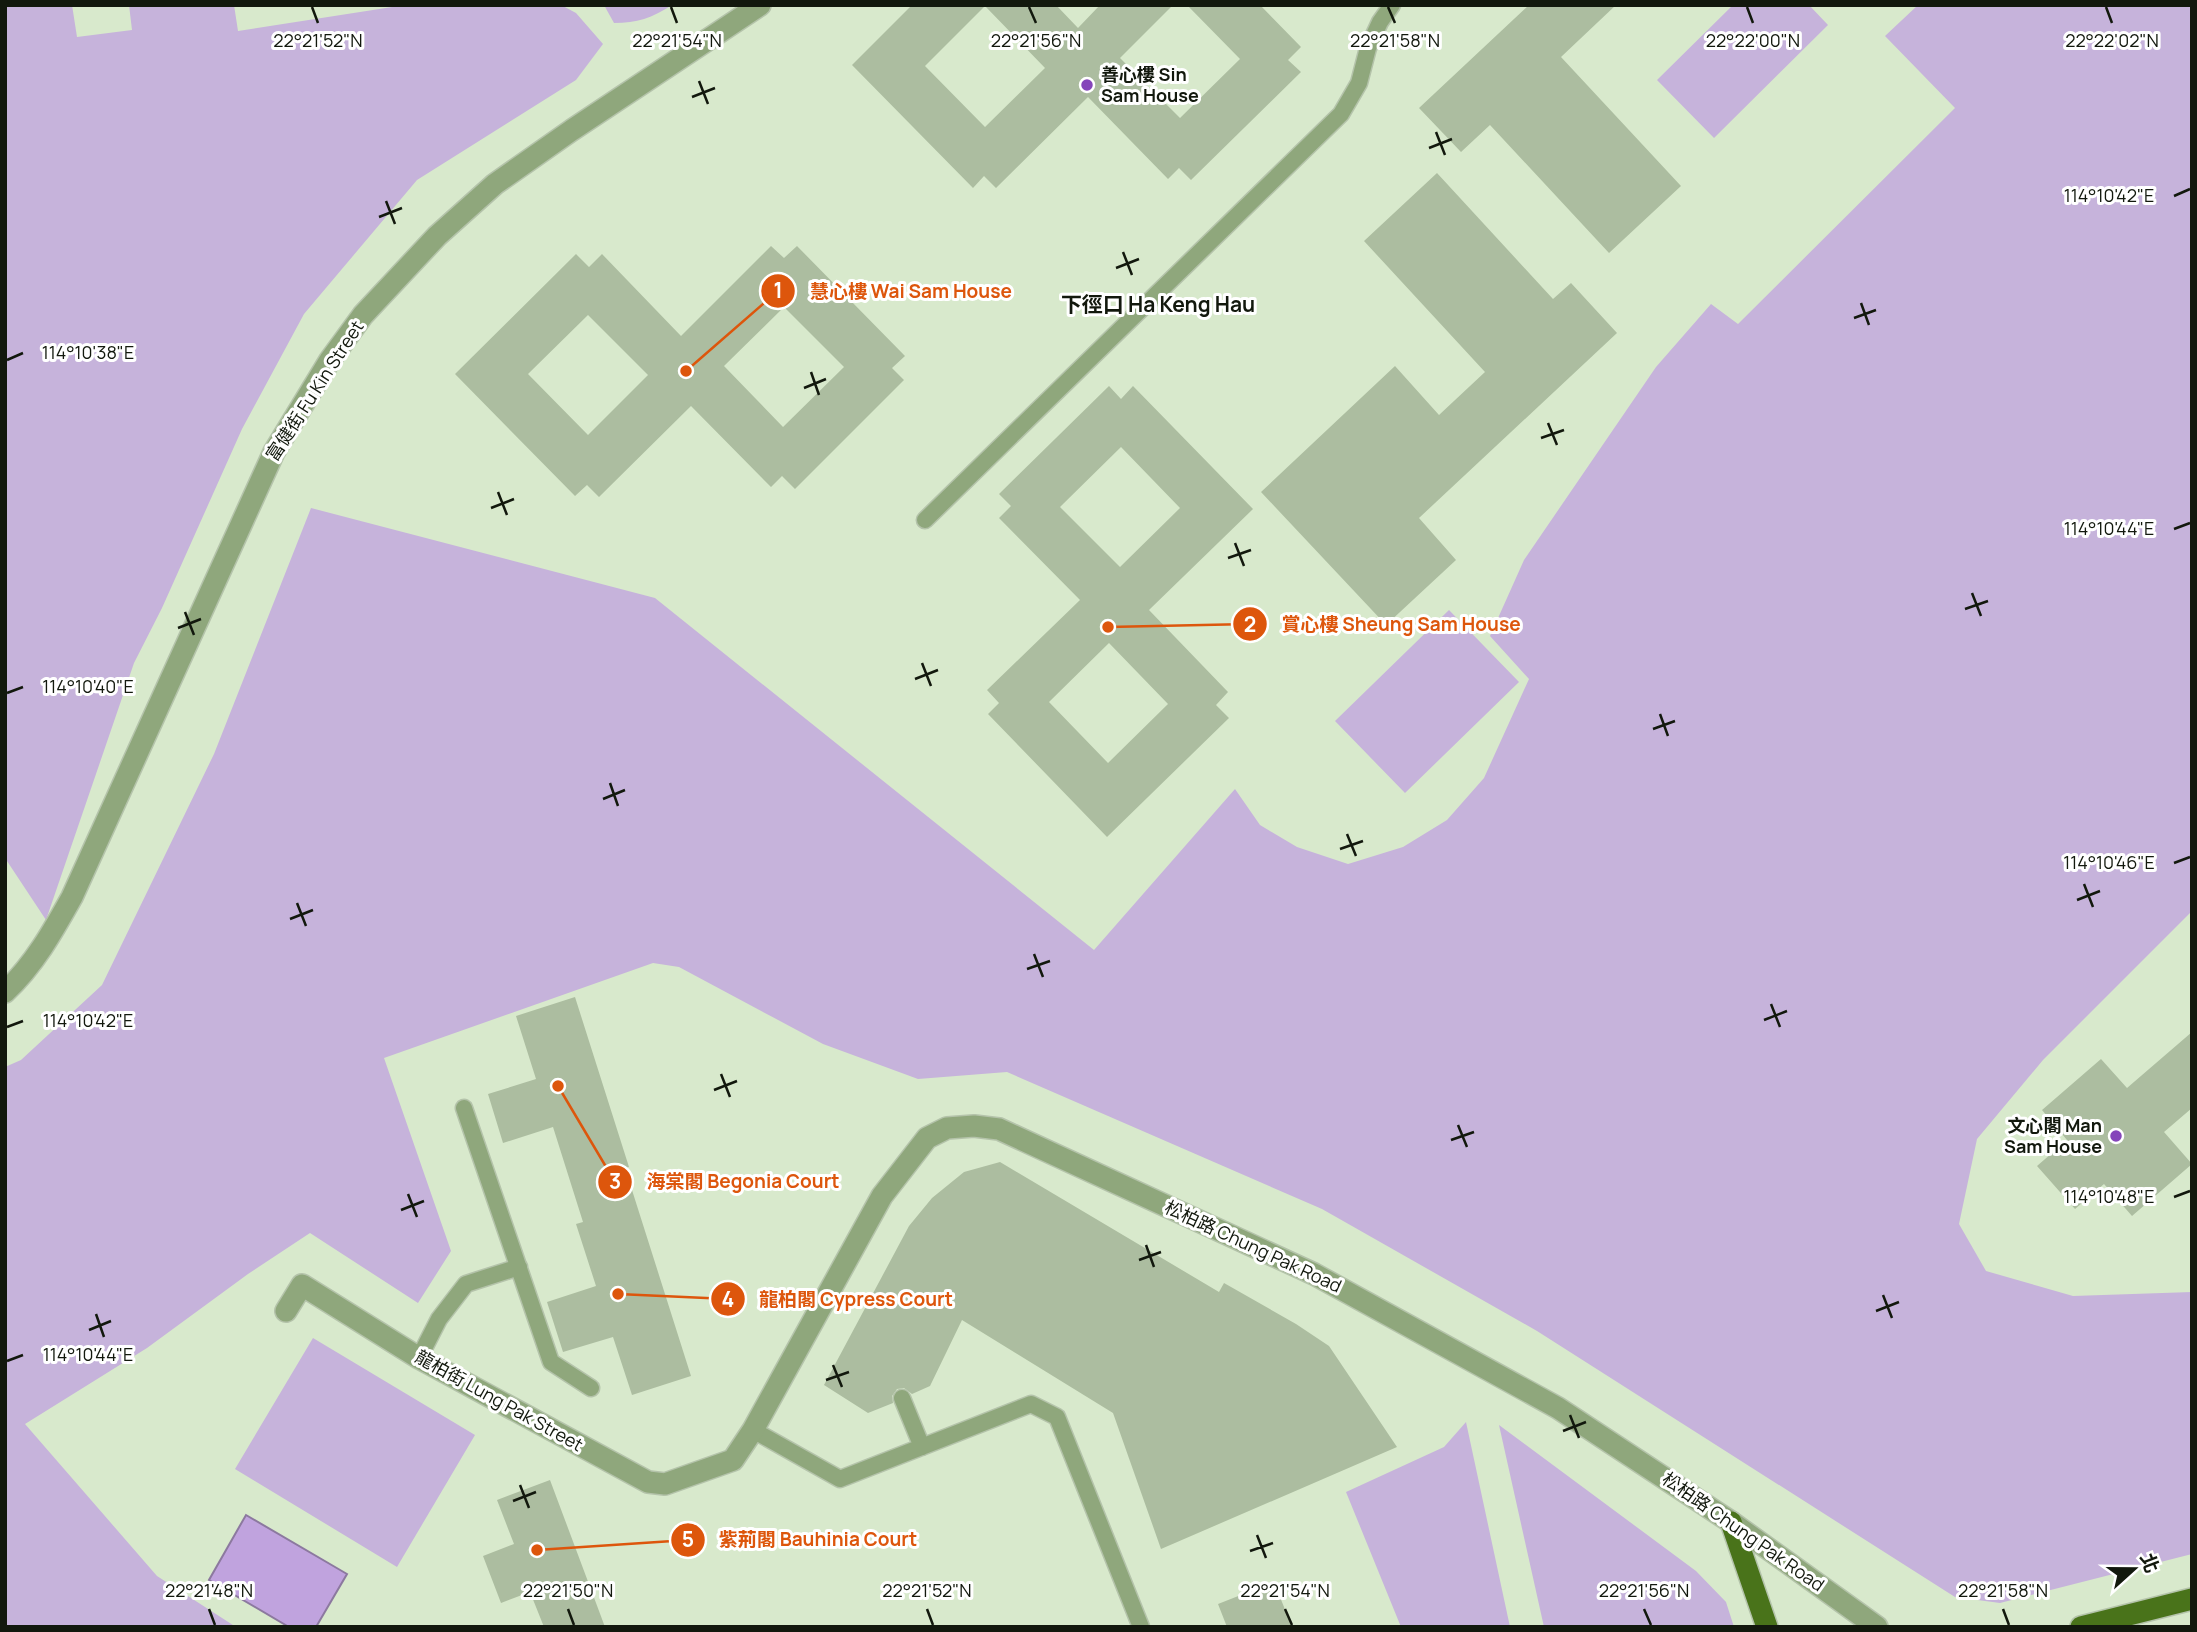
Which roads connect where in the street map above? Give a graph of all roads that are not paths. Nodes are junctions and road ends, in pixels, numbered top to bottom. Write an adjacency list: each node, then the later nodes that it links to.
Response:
1 (760, 5): 4 (street, 富健街 Fu Kin Street)
2 (1392, 5): 3 (lane)
3 (925, 520)
4 (5, 992)
5 (464, 1108): 6 (lane)
6 (519, 1267): 8 (lane); 9 (lane)
7 (286, 1311): 8 (street, 龍柏街 Lung Pak Street)
8 (419, 1358): 13 (street, 龍柏街 Lung Pak Street)
9 (591, 1388)
10 (902, 1398): 12 (lane)
11 (753, 1430): 12 (lane); 13 (street, 松柏路 Chung Pak Road); 14 (street, 松柏路 Chung Pak Road)
12 (922, 1447): 16 (lane)
13 (733, 1460)
14 (1731, 1522): 17 (main road); 18 (street, 松柏路 Chung Pak Road)
15 (2192, 1599): 19 (main road)
16 (1141, 1627)
17 (1767, 1627)
18 (1877, 1627)
19 (2081, 1627)

